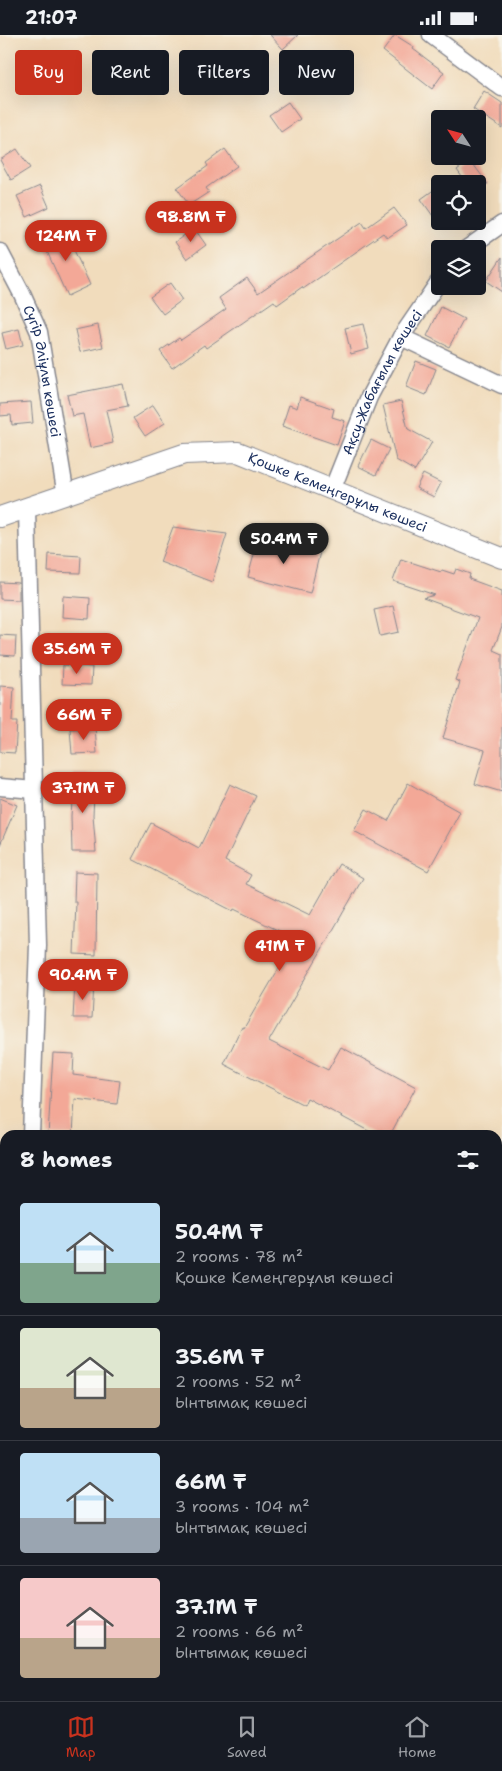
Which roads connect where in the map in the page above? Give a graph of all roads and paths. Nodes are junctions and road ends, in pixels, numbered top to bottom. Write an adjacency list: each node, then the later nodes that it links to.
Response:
1 (431, 35): 2 (street)
2 (502, 88)
3 (502, 224): 4 (street)
4 (479, 240)
5 (0, 252): 10 (street, Сүгір Әліұлы көшесі)
6 (431, 293): 7 (street, Ақсу-Жабағылы көшесі)
7 (401, 337): 8 (street); 9 (street, Ақсу-Жабағылы көшесі)
8 (502, 385)
9 (332, 490): 10 (street, Қошке Кемеңгерұлы көшесі); 13 (street, Қошке Кемеңгерұлы көшесі)
10 (66, 496): 11 (street, Қошке Кемеңгерұлы көшесі)
11 (27, 510): 12 (street, Қошке Кемеңгерұлы көшесі); 15 (street)
12 (0, 517)
13 (502, 557)
14 (0, 787): 15 (street)
15 (34, 790): 16 (street)
16 (31, 1130)

